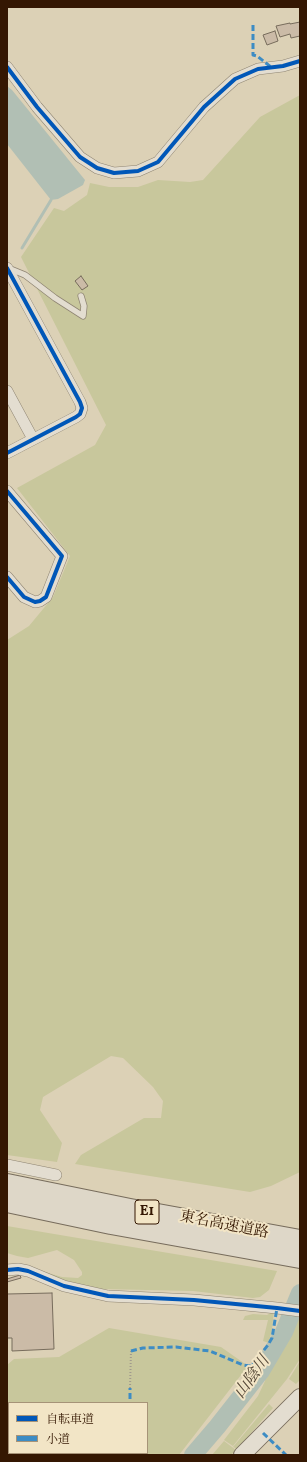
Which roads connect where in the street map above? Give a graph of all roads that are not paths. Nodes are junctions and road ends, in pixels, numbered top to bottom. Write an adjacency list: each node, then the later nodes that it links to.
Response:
1 (300, 61): 2 (street)
2 (7, 67)
3 (7, 268): 4 (lane); 6 (street)
4 (81, 296)
5 (7, 391): 6 (street)
6 (33, 439): 7 (street)
7 (7, 453)
8 (7, 491): 9 (street)
9 (7, 577)
10 (7, 1165): 11 (street)
11 (56, 1175)
12 (7, 1184): 14 (highway, 東名高速道路 / E1)
13 (7, 1202): 14 (highway, 東名高速道路 / E1)
14 (293, 1248)
15 (7, 1270): 16 (street)
16 (300, 1311)
17 (300, 1397): 18 (main road)
18 (242, 1455)

